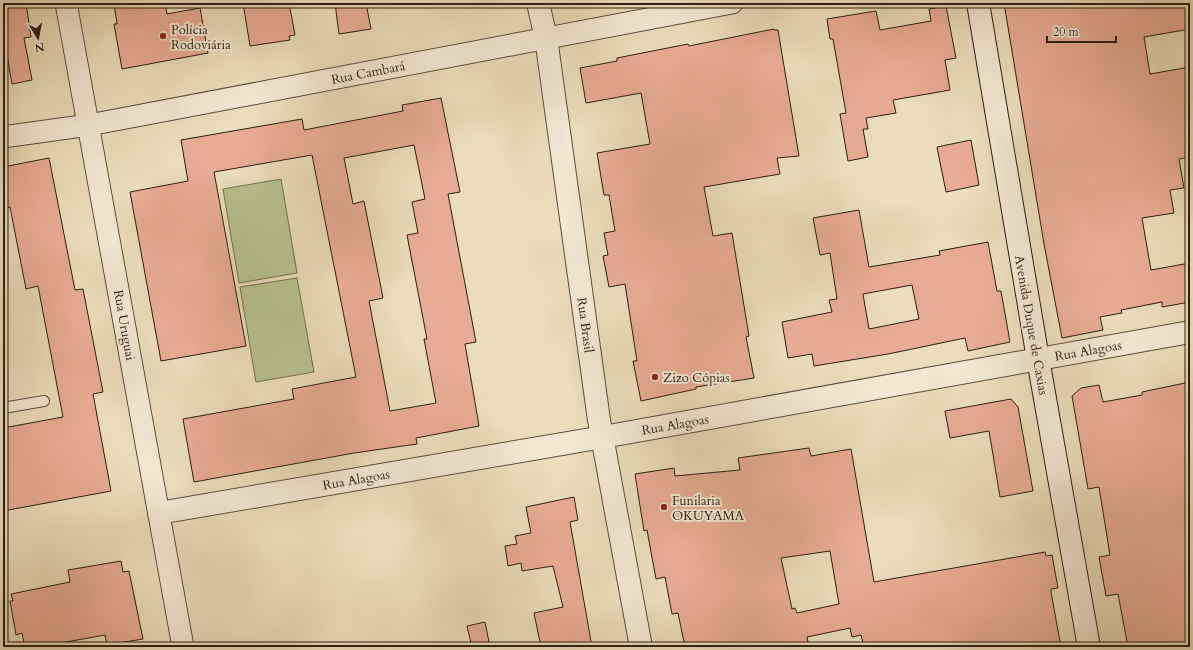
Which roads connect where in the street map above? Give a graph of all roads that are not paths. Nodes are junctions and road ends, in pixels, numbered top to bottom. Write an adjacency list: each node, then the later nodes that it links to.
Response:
1 (66, 3): 6 (street, Rua Uruguai)
2 (538, 3): 5 (street, Rua Brasil)
3 (732, 3): 5 (street, Rua Cambará)
4 (978, 3): 9 (street, Avenida Duque de Caxias)
5 (546, 38): 6 (street, Rua Cambará); 12 (street, Rua Brasil)
6 (89, 125): 7 (street, Rua Cambará); 13 (street, Rua Uruguai)
7 (3, 137)
8 (1190, 332): 9 (street, Rua Alagoas)
9 (1038, 359): 12 (street, Rua Alagoas); 16 (street, Avenida Duque de Caxias)
10 (44, 401): 11 (lane)
11 (3, 408)
12 (602, 437): 13 (street, Rua Alagoas); 15 (street, Rua Brasil)
13 (159, 513): 14 (street, Rua Uruguai)
14 (183, 647)
15 (640, 647)
16 (1089, 647)

